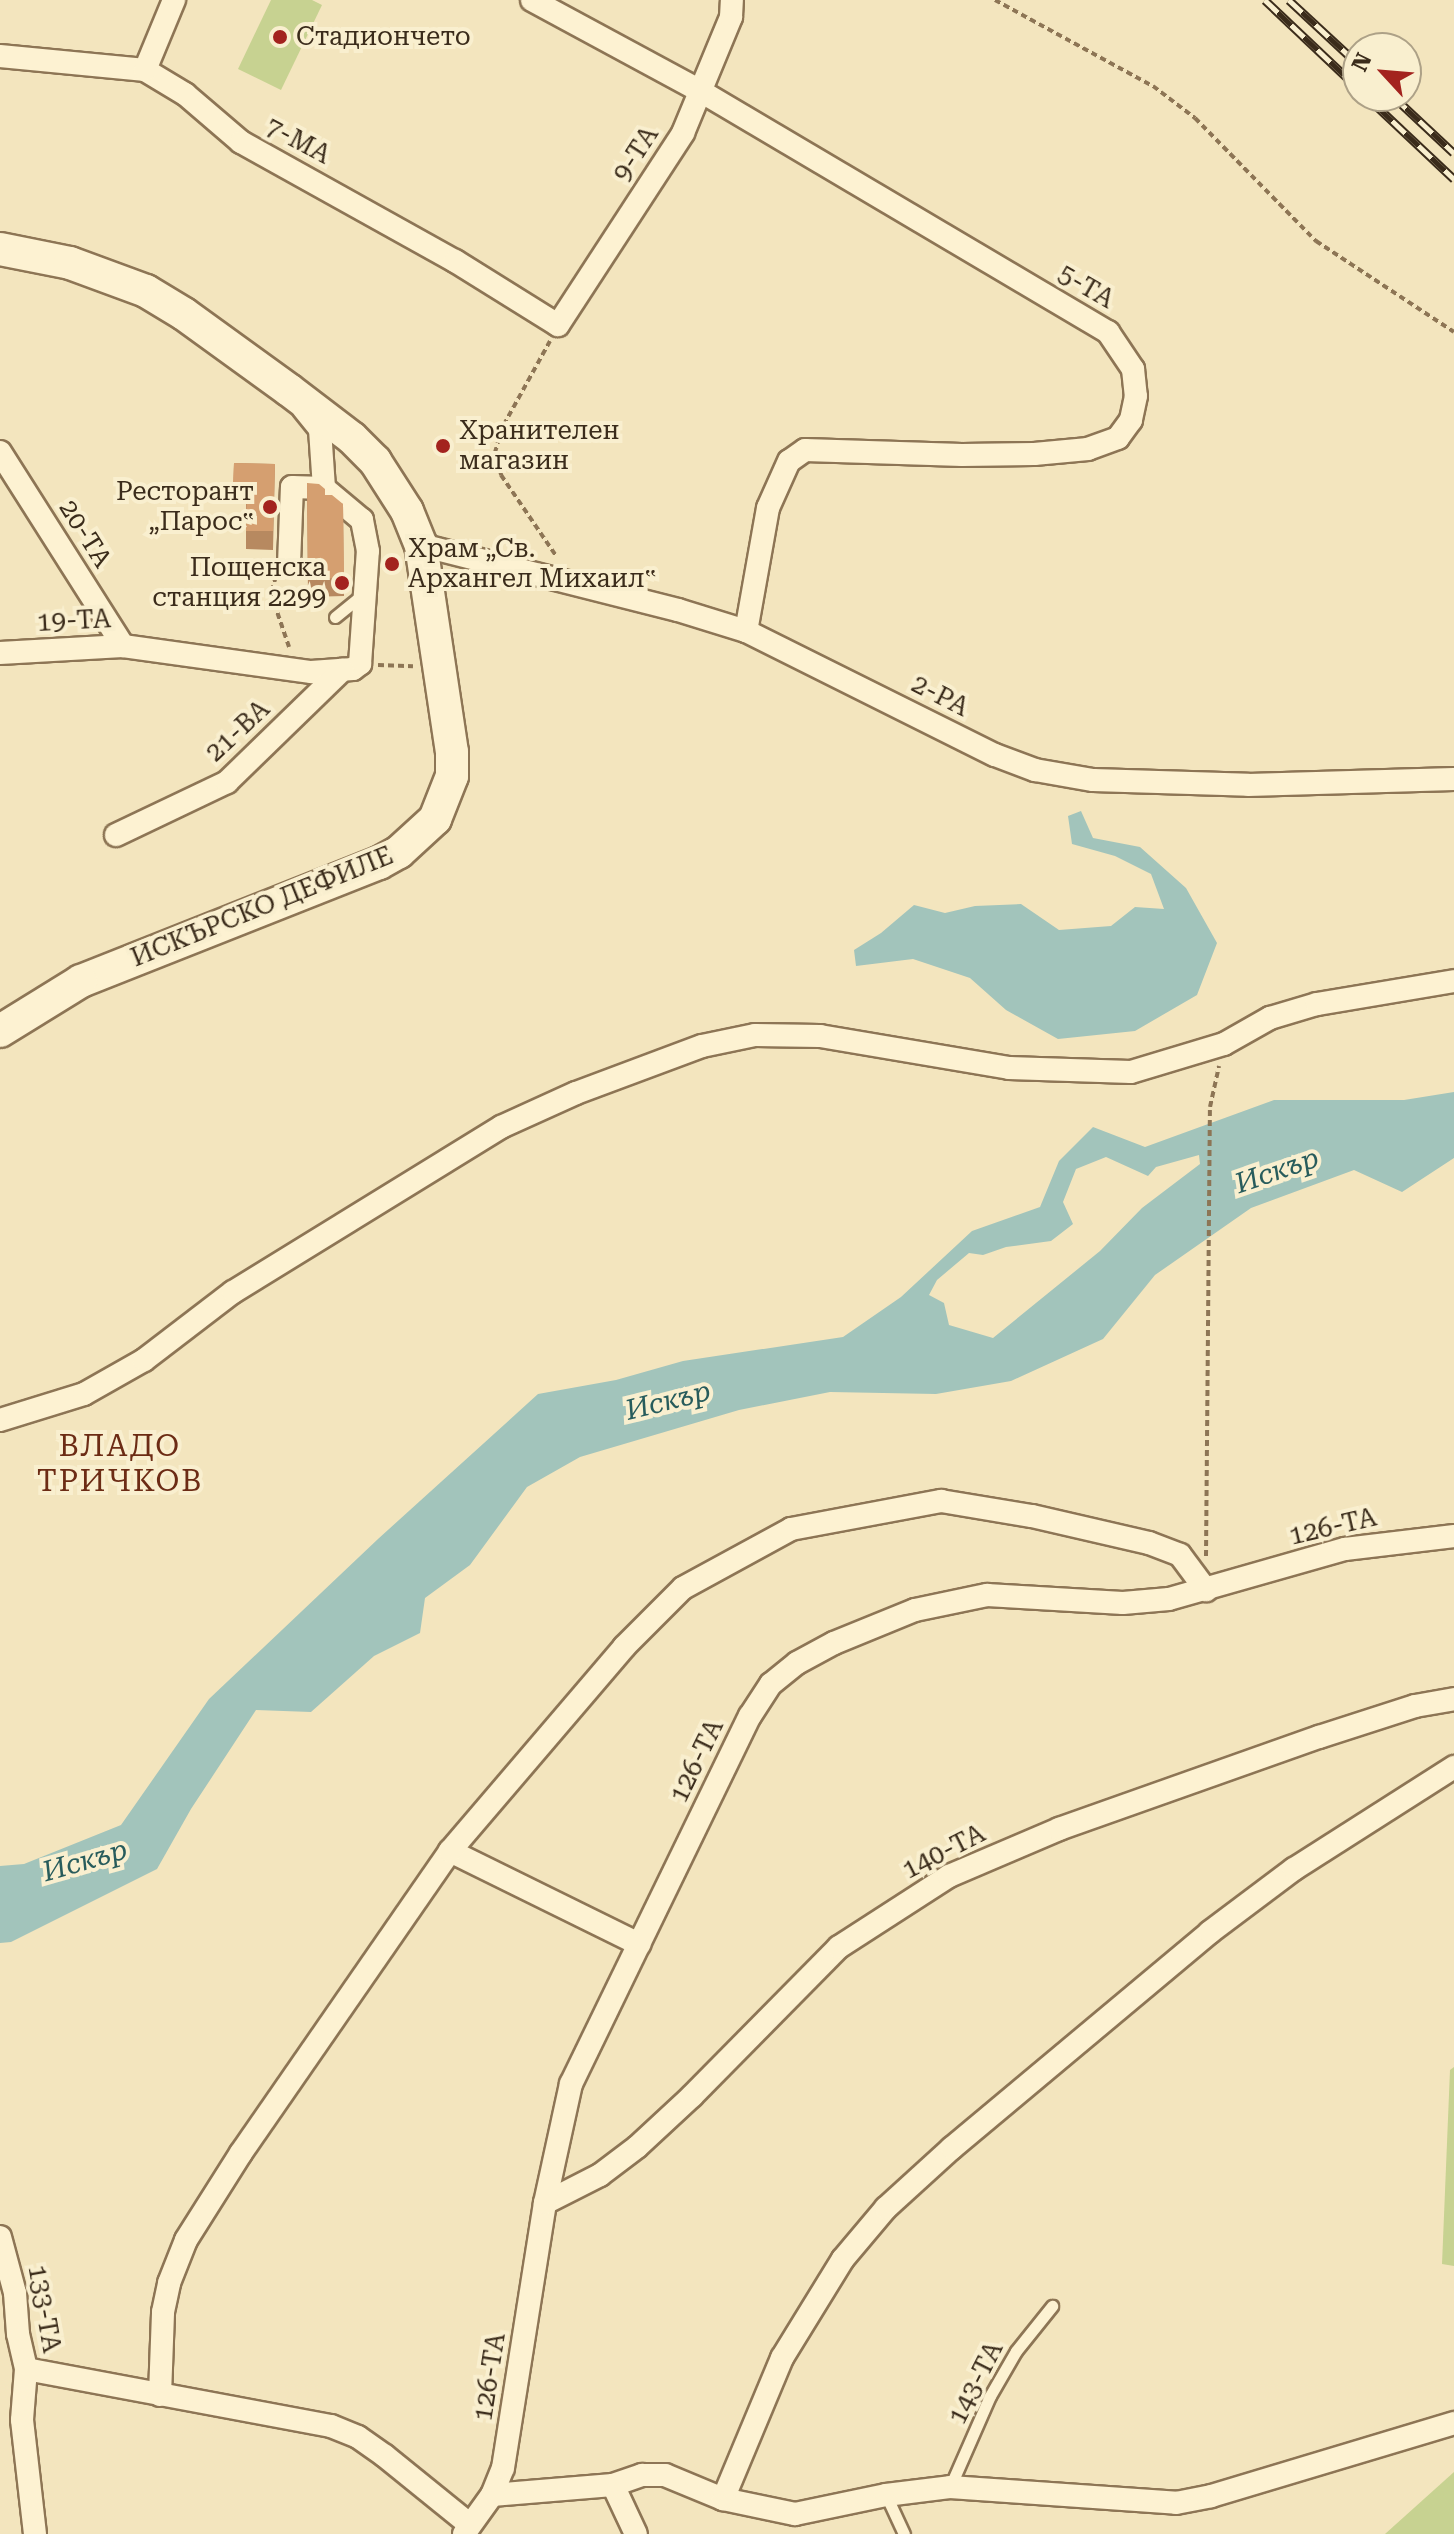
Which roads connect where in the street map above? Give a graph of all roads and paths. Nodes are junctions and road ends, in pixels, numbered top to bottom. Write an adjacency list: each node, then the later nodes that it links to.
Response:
1 (174, 0): 6 (street)
2 (532, 0): 7 (street, 5-ТА)
3 (732, 0): 7 (street, 9-ТА)
4 (995, 0): 10 (path)
5 (0, 56): 6 (street, 7-МА)
6 (145, 70): 9 (street, 7-МА)
7 (702, 92): 9 (street, 9-ТА); 19 (street, 5-ТА)
8 (0, 249): 11 (main road, ИСКЪРСКО ДЕФИЛЕ)
9 (558, 325): 16 (path)
10 (1454, 332)
11 (289, 390): 13 (street); 14 (main road, ИСКЪРСКО ДЕФИЛЕ)
12 (0, 452): 20 (street, 20-ТА)
13 (324, 488): 15 (street); 17 (street)
14 (421, 545): 16 (street, 2-РА); 23 (main road, ИСКЪРСКО ДЕФИЛЕ)
15 (289, 564): 24 (path)
16 (576, 586): 19 (street, 2-РА)
17 (366, 593): 18 (lane); 22 (street)
18 (335, 617)
19 (746, 631): 25 (street, 2-РА)
20 (123, 646): 21 (street, 19-ТА); 24 (street, 19-ТА)
21 (0, 653)
22 (351, 667): 23 (path); 24 (street, 19-ТА); 26 (street, 21-ВА)
23 (442, 667): 28 (main road, ИСКЪРСКО ДЕФИЛЕ)
24 (282, 668)
25 (1454, 779)
26 (116, 835)
27 (1453, 982): 29 (street)
28 (0, 1031)
29 (1224, 1044): 30 (street); 32 (path)
30 (0, 1420)
31 (1454, 1536): 32 (street, 126-ТА)
32 (1206, 1590): 35 (street); 36 (street, 126-ТА)
33 (1454, 1699): 37 (street, 140-ТА)
34 (1454, 1767): 47 (street)
35 (450, 1851): 36 (street); 41 (street)
36 (639, 1944): 37 (street, 126-ТА)
37 (545, 2203): 45 (street, 126-ТА)
38 (0, 2237): 40 (street, 133-ТА)
39 (1052, 2306): 44 (lane, 143-ТА)
40 (26, 2369): 41 (street); 49 (street, 133-ТА)
41 (160, 2395): 48 (street)
42 (1454, 2423): 44 (street)
43 (613, 2485): 45 (street); 47 (street); 50 (street)
44 (950, 2487): 46 (street)
45 (492, 2495): 48 (street, 126-ТА)
46 (886, 2495): 47 (street); 51 (lane)
47 (723, 2499)
48 (467, 2529)
49 (35, 2534)
50 (636, 2534)
51 (904, 2534)

